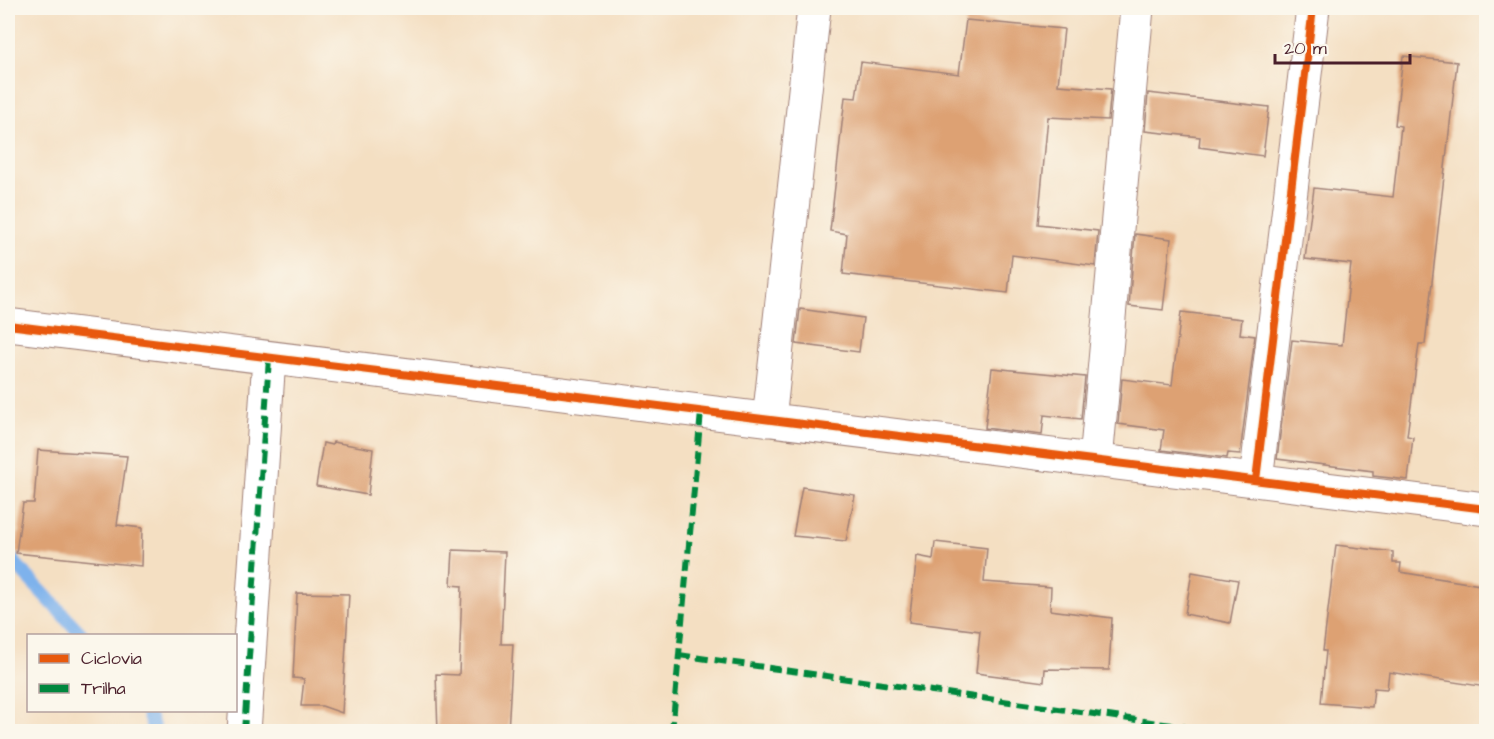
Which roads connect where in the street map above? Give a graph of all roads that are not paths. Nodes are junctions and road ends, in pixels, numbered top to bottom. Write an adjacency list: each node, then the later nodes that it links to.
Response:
1 (814, 8): 6 (street)
2 (1137, 8): 7 (street)
3 (1313, 8): 8 (street)
4 (8, 325): 5 (street)
5 (269, 358): 6 (street); 10 (street)
6 (770, 420): 7 (street)
7 (1095, 461): 8 (street)
8 (1256, 480): 9 (street)
9 (1486, 509)
10 (244, 732)

